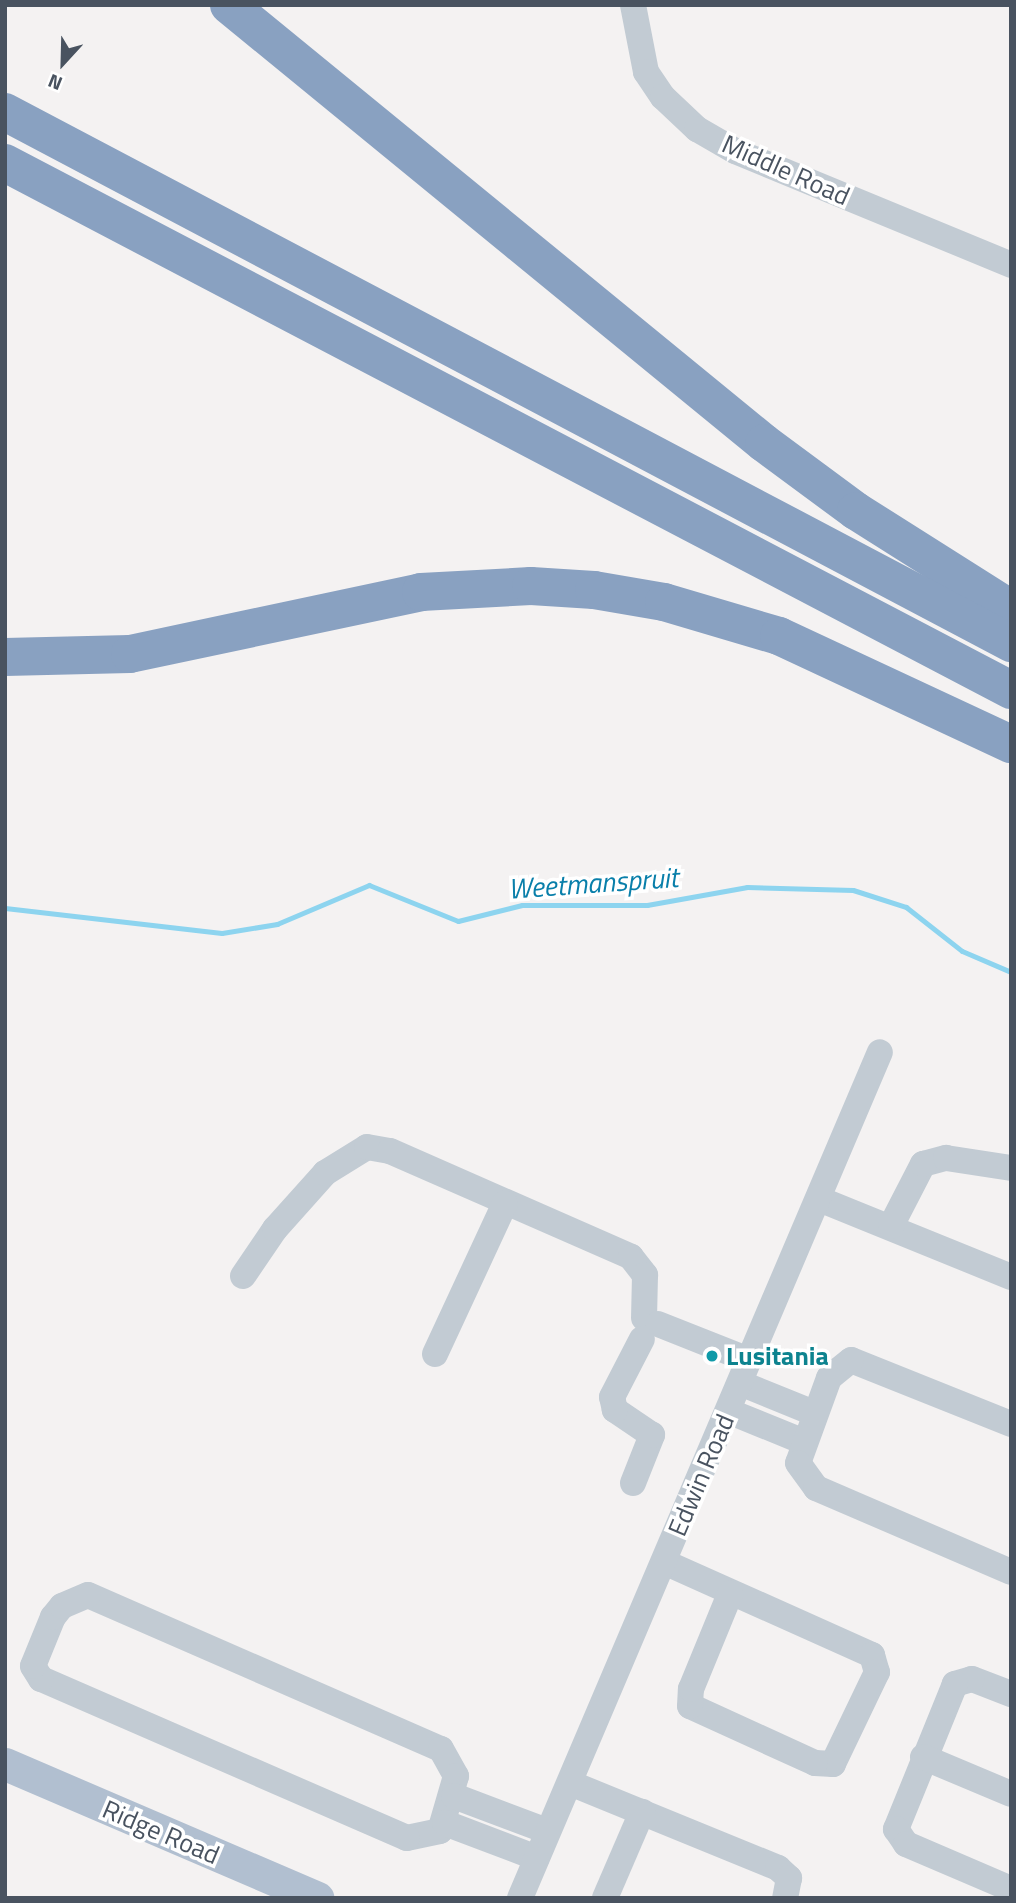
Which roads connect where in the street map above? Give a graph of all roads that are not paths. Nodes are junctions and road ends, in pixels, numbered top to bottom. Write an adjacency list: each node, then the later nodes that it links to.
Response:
1 (229, 5): 8 (highway)
2 (633, 5): 7 (street, Middle Road)
3 (5, 112): 9 (highway)
4 (5, 163): 6 (highway)
5 (5, 173): 6 (highway)
6 (166, 243): 11 (highway)
7 (1011, 265)
8 (1011, 609)
9 (1011, 642)
10 (5, 657): 12 (highway)
11 (1011, 690)
12 (1011, 744)
13 (880, 1052): 15 (street, Edwin Road)
14 (1011, 1168): 17 (street)
15 (819, 1199): 17 (street); 22 (street, Edwin Road)
16 (505, 1203): 18 (street); 20 (street); 21 (street)
17 (891, 1226): 19 (street)
18 (243, 1276)
19 (1011, 1278)
20 (649, 1330): 22 (street); 27 (street)
21 (435, 1354)
22 (744, 1373): 23 (street, Edwin Road); 24 (street)
23 (728, 1411): 26 (street); 28 (street, Edwin Road)
24 (814, 1413): 25 (street); 26 (street)
25 (1011, 1424)
26 (802, 1441): 29 (street)
27 (633, 1483)
28 (664, 1562): 30 (street); 34 (street, Edwin Road)
29 (1011, 1572)
30 (730, 1594): 30 (street)
31 (1011, 1694): 32 (street)
32 (923, 1757): 35 (street); 41 (street)
33 (5, 1764): 42 (main road, Ridge Road)
34 (570, 1783): 37 (street); 39 (street, Edwin Road)
35 (1011, 1794)
36 (454, 1796): 38 (street); 38 (street); 39 (street)
37 (642, 1812): 44 (street); 45 (street)
38 (445, 1823): 40 (street)
39 (547, 1831): 40 (street, Edwin Road)
40 (537, 1858): 43 (street, Edwin Road)
41 (1011, 1888)
42 (318, 1898)
43 (520, 1898)
44 (605, 1898)
45 (785, 1898)

